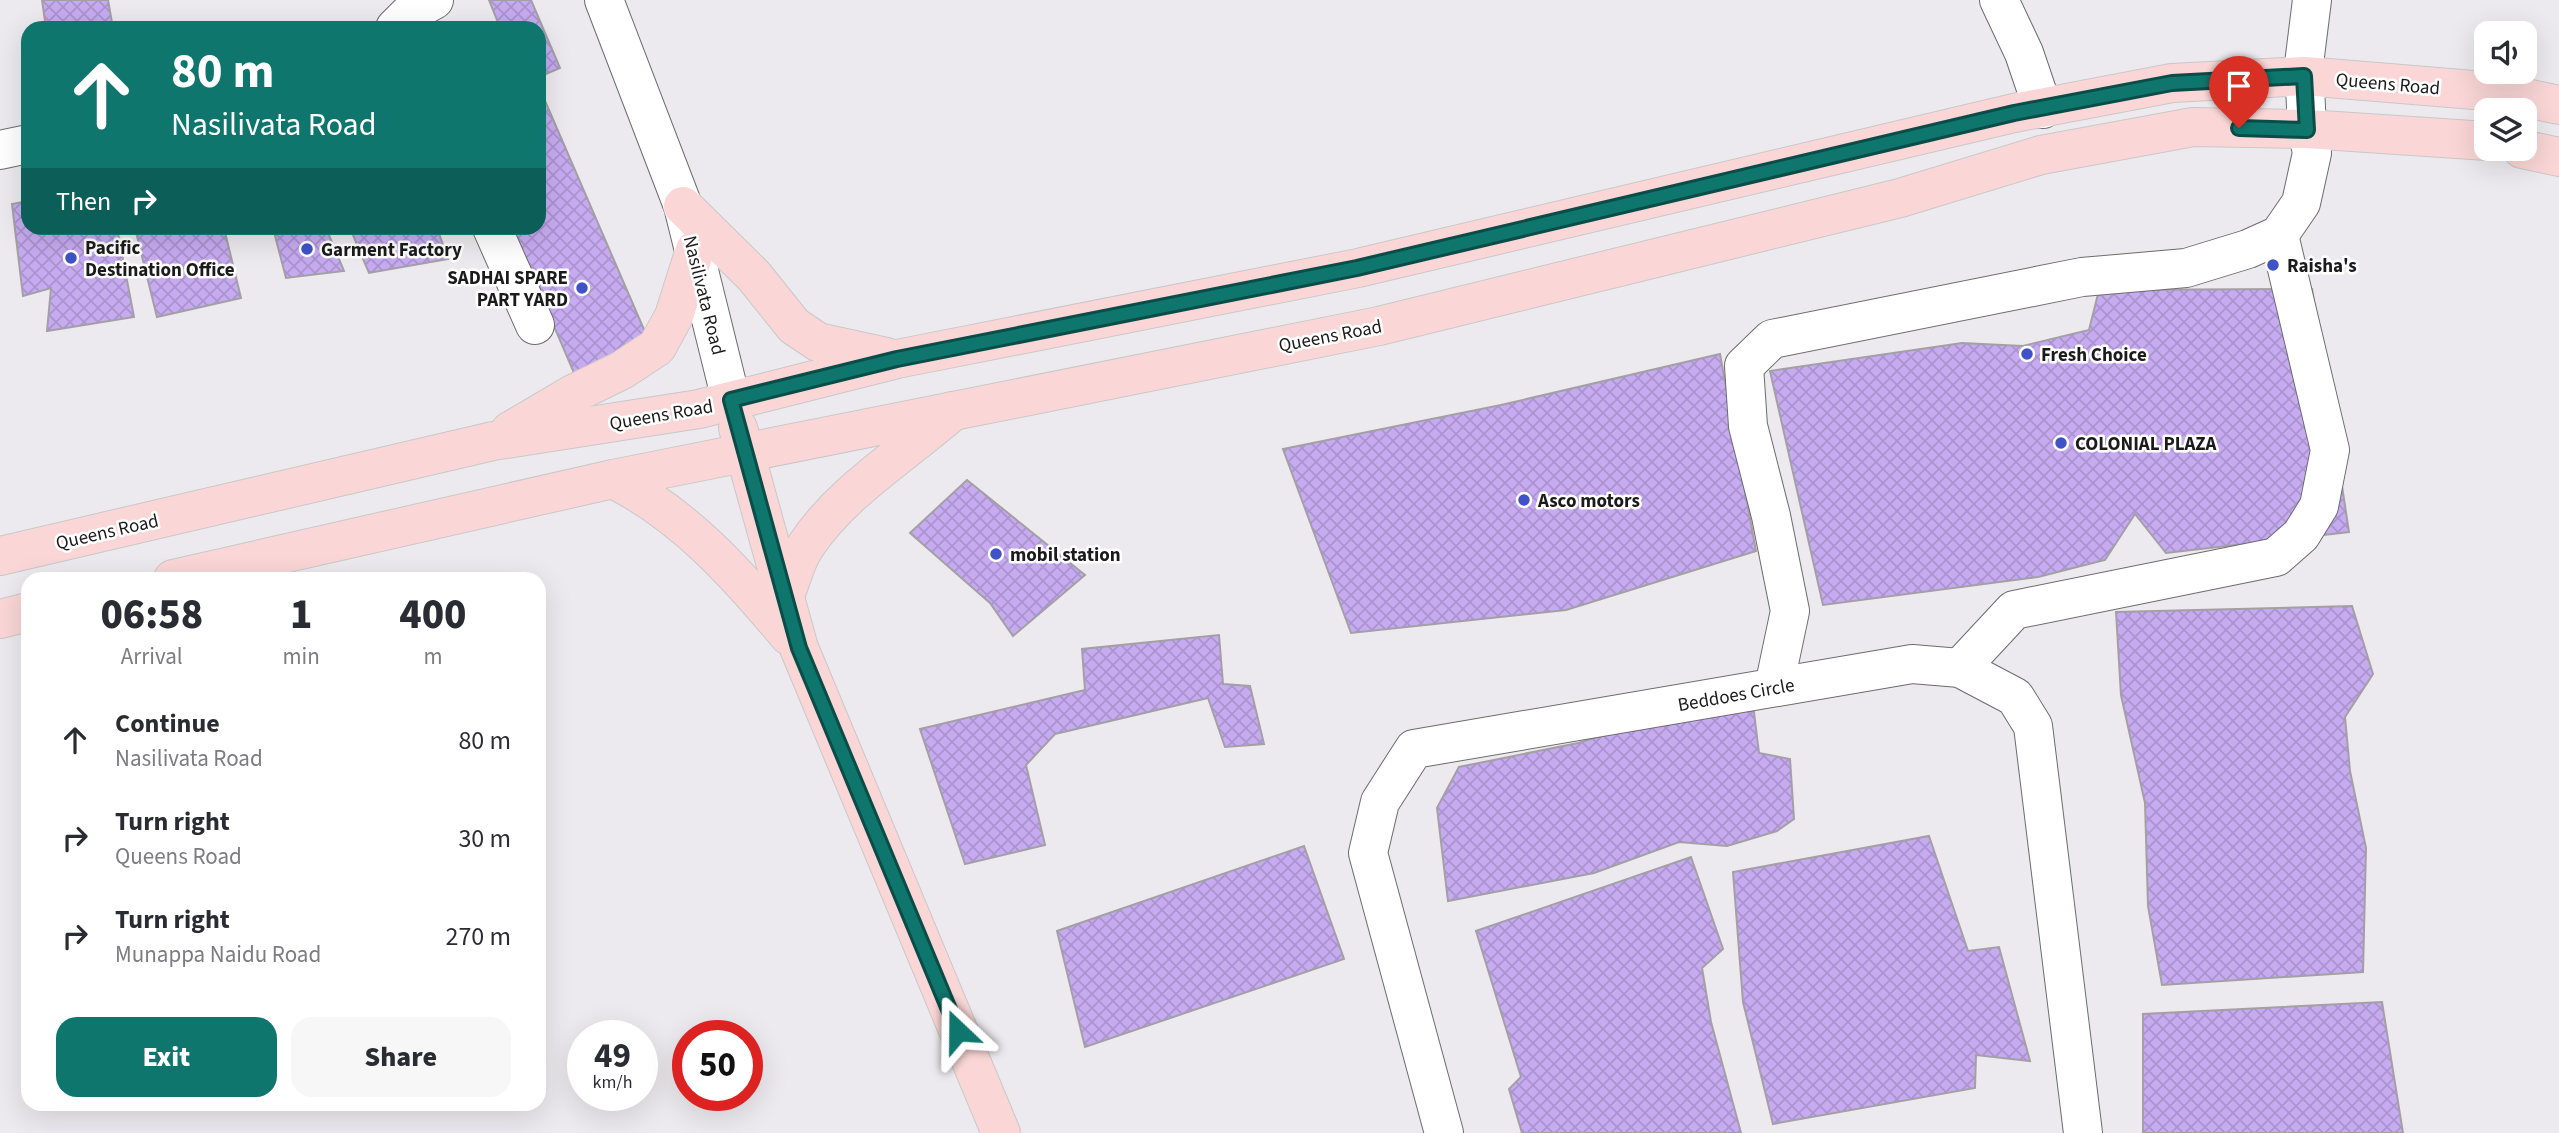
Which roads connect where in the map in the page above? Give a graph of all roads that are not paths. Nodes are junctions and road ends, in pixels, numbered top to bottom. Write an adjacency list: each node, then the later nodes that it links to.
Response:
1 (434, 0): 5 (street)
2 (604, 0): 15 (street, Nasilivata Road)
3 (1999, 0): 8 (street)
4 (2312, 0): 6 (street)
5 (402, 21)
6 (2304, 76): 7 (main road, Queens Road); 8 (main road, Queens Road); 9 (street)
7 (2559, 105)
8 (2043, 109): 20 (main road, Queens Road)
9 (2307, 130): 10 (main road, Queens Road); 17 (street); 22 (main road, Queens Road)
10 (2474, 140)
11 (21, 146): 12 (street)
12 (0, 150)
13 (2537, 152): 14 (main road)
14 (2559, 157)
15 (683, 206): 18 (street, Nasilivata Road); 20 (main road)
16 (495, 235): 19 (street)
17 (2278, 235): 32 (street); 33 (street)
18 (695, 250): 21 (street, Nasilivata Road); 23 (main road)
19 (535, 325)
20 (897, 359): 21 (main road, Queens Road)
21 (731, 400): 23 (main road, Queens Road); 24 (main road, Nasilivata Road)
22 (956, 409): 24 (main road, Queens Road); 28 (main road)
23 (493, 441): 26 (main road, Queens Road)
24 (744, 452): 25 (main road, Queens Road); 28 (main road, Nasilivata Road)
25 (613, 479): 27 (main road, Queens Road); 31 (main road)
26 (0, 556)
27 (204, 572)
28 (784, 598): 31 (main road, Nasilivata Road)
29 (21, 614): 30 (main road)
30 (0, 619)
31 (799, 648): 34 (main road)
32 (1960, 668): 33 (street, Beddoes Circle); 36 (street, Beddoes Circle)
33 (1774, 687): 35 (street, Beddoes Circle)
34 (1001, 1133)
35 (1444, 1133)
36 (2083, 1133)

